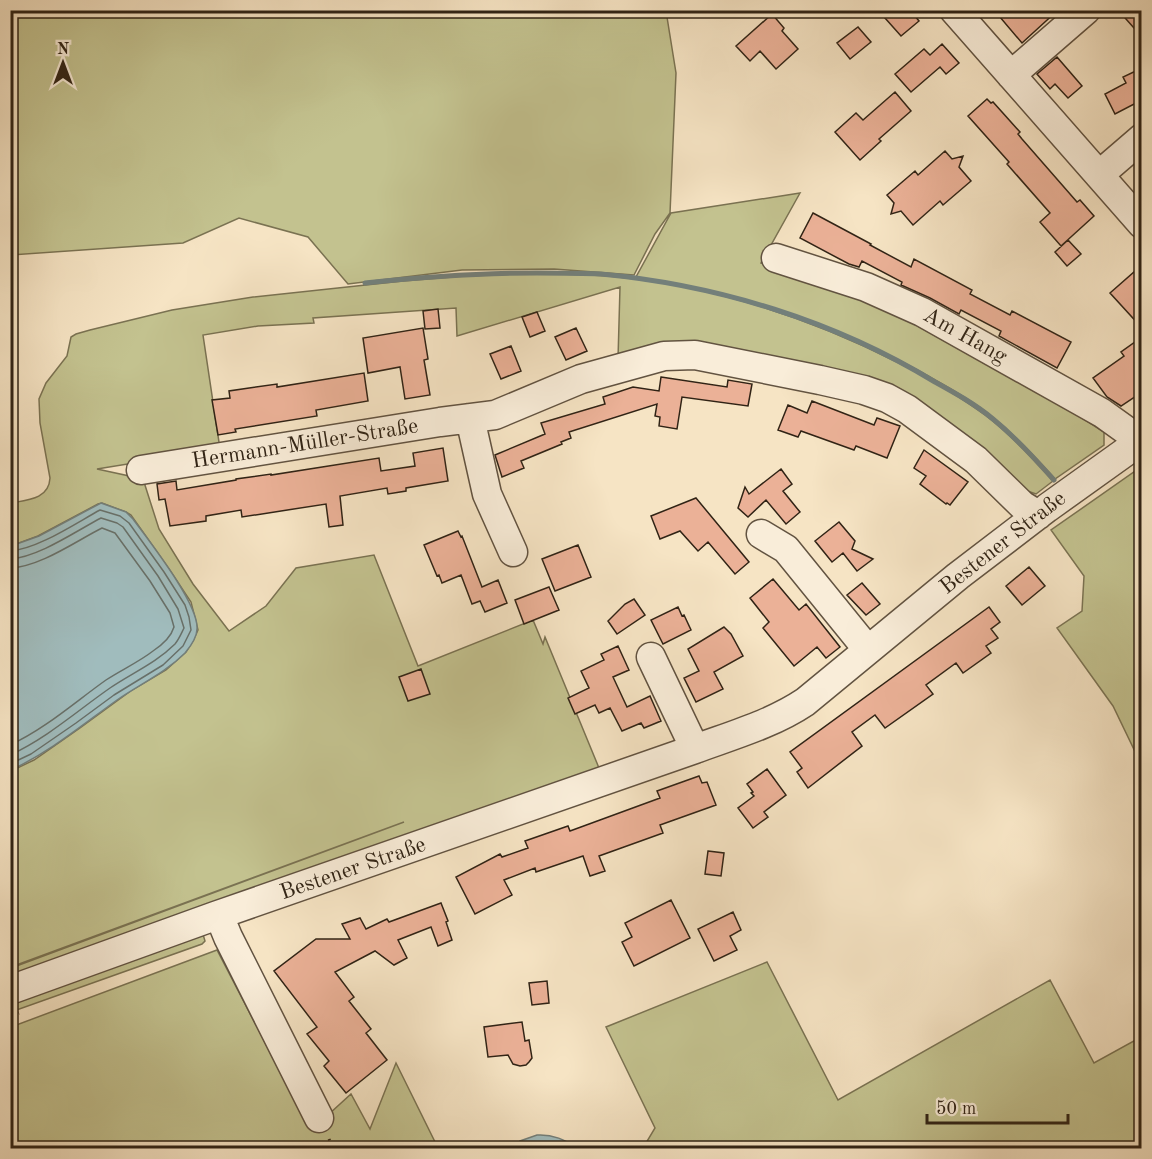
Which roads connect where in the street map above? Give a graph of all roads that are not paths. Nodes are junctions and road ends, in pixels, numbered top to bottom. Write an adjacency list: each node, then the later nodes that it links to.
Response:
1 (954, 10): 3 (street)
2 (1086, 10): 3 (street)
3 (1011, 75): 5 (street)
4 (1142, 138): 5 (street)
5 (1099, 175): 6 (street)
6 (1142, 224)
7 (776, 258): 9 (street, Am Hang)
8 (470, 418): 10 (street, Hermann-Müller-Straße); 11 (street, Hermann-Müller-Straße); 13 (street)
9 (1141, 441): 11 (street, Bestener Straße)
10 (141, 470)
11 (1043, 511): 14 (street, Bestener Straße)
12 (761, 534): 14 (street)
13 (513, 552)
14 (868, 650): 16 (street, Bestener Straße)
15 (651, 657): 16 (street)
16 (695, 749): 17 (street, Bestener Straße)
17 (219, 915): 18 (street, Bestener Straße); 19 (street)
18 (10, 990)
19 (319, 1118)

